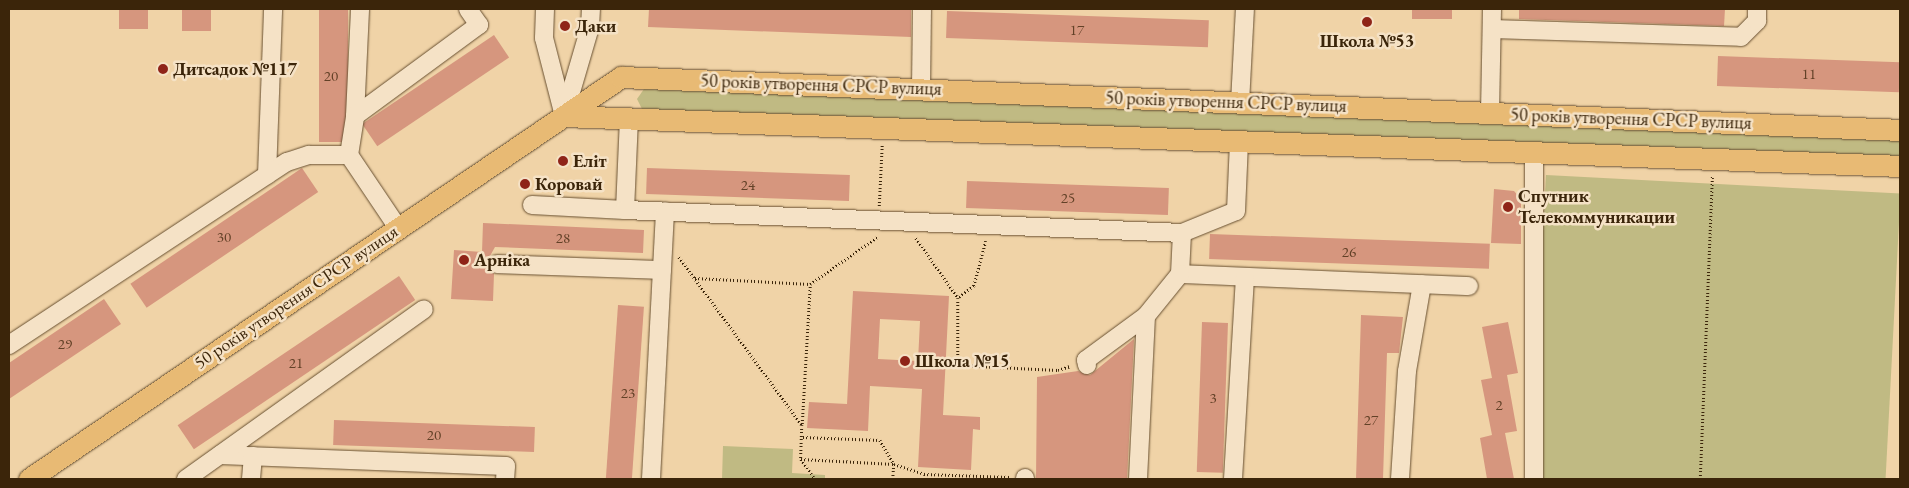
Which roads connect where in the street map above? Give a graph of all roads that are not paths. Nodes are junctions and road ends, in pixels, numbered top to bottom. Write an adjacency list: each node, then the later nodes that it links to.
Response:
1 (273, 9): 22 (street)
2 (360, 9): 14 (street)
3 (468, 9): 14 (street)
4 (545, 9): 15 (street)
5 (591, 9): 15 (street)
6 (922, 9): 11 (street)
7 (1245, 9): 12 (street)
8 (1492, 9): 10 (street)
9 (1757, 9): 10 (street)
10 (1492, 29): 13 (street)
11 (921, 89): 12 (main road, 50 років утворення СРСР вулиця); 15 (main road, 50 років утворення СРСР вулиця)
12 (1240, 103): 13 (main road, 50 років утворення СРСР вулиця)
13 (1490, 113): 17 (main road, 50 років утворення СРСР вулиця)
14 (354, 116): 20 (street)
15 (564, 116): 16 (main road); 26 (main road, 50 років утворення СРСР вулиця)
16 (629, 119): 18 (main road); 24 (street)
17 (1900, 130)
18 (1239, 142): 19 (main road); 27 (street)
19 (1534, 154): 21 (main road); 48 (street)
20 (349, 155): 22 (street); 26 (street)
21 (1900, 166)
22 (266, 176): 36 (street)
23 (532, 206): 24 (street)
24 (625, 210): 25 (street)
25 (665, 212): 27 (street); 29 (street)
26 (398, 228): 40 (main road, 50 років утворення СРСР вулиця)
27 (1182, 234): 30 (street)
28 (497, 264): 29 (street)
29 (662, 270): 44 (street)
30 (1180, 274): 31 (street); 35 (street)
31 (1245, 276): 32 (street); 46 (street)
32 (1422, 284): 33 (street); 47 (street)
33 (1469, 286)
34 (424, 309): 38 (street)
35 (1146, 316): 37 (street); 45 (street)
36 (9, 345)
37 (1086, 363)
38 (220, 455): 39 (street); 41 (street)
39 (253, 456): 42 (street); 43 (street)
40 (28, 479)
41 (186, 479)
42 (251, 479)
43 (505, 479)
44 (650, 479)
45 (1138, 479)
46 (1233, 479)
47 (1400, 479)
48 (1534, 479)

